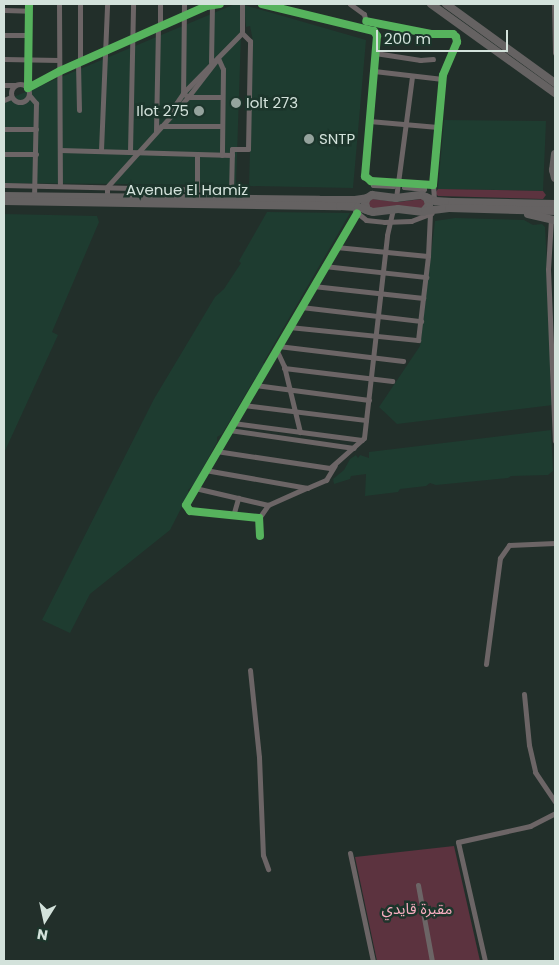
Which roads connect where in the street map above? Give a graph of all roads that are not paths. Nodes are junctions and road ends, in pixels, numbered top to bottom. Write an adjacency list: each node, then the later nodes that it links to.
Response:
1 (29, 4): 21 (street)
2 (59, 4): 37 (street)
3 (80, 4): 38 (street)
4 (107, 4): 30 (street)
5 (133, 4): 29 (street)
6 (160, 4): 25 (street)
7 (184, 4): 22 (street)
8 (200, 4): 18 (street)
9 (220, 4): 18 (street)
10 (242, 4): 26 (street)
11 (262, 4): 12 (street)
12 (269, 4): 20 (street)
13 (297, 4): 20 (street)
14 (350, 4): 24 (street)
15 (431, 4): 48 (highway)
16 (446, 4): 44 (highway)
17 (554, 4): 23 (street)
18 (209, 5): 22 (street); 39 (street)
19 (4, 10): 21 (street)
20 (293, 10): 24 (street)
21 (29, 11): 28 (street)
22 (186, 16): 25 (street); 50 (street)
23 (555, 20): 32 (street)
24 (366, 24): 31 (street); 43 (street)
25 (159, 27): 29 (street); 62 (street)
26 (242, 33): 33 (street); 72 (street)
27 (4, 35): 28 (street)
28 (28, 35): 36 (street)
29 (133, 39): 30 (street); 65 (street)
30 (105, 51): 38 (street); 64 (street)
31 (375, 53): 35 (street); 41 (street)
32 (555, 54)
33 (218, 58): 39 (street); 50 (street); 52 (street)
34 (4, 59): 36 (street)
35 (433, 59)
36 (27, 60): 37 (street); 47 (street)
37 (59, 60): 40 (street)
38 (79, 62): 40 (street); 54 (street)
39 (211, 62): 50 (street)
40 (60, 71): 47 (street); 63 (street)
41 (374, 71): 42 (street); 55 (street)
42 (412, 76): 43 (street); 56 (street)
43 (443, 79): 59 (street)
44 (555, 83)
45 (4, 85): 46 (street)
46 (15, 85): 47 (street); 51 (street)
47 (28, 88): 49 (street)
48 (555, 92)
49 (29, 95): 51 (street); 61 (street)
50 (186, 95): 52 (street); 57 (street)
51 (11, 97): 53 (street)
52 (222, 97): 58 (street)
53 (4, 100)
54 (79, 110)
55 (369, 121): 56 (street); 74 (street)
56 (406, 124): 59 (street); 75 (street)
57 (161, 126): 58 (street); 62 (street)
58 (222, 126): 71 (street)
59 (438, 126): 78 (street)
60 (4, 129): 61 (street)
61 (36, 129): 68 (street)
62 (156, 131): 66 (street)
63 (60, 150): 64 (street); 79 (street)
64 (101, 150): 65 (street)
65 (130, 151): 66 (street)
66 (136, 153): 69 (street); 80 (street)
67 (4, 154): 68 (street)
68 (36, 154): 77 (street)
69 (197, 154): 71 (street); 81 (street)
70 (555, 154): 73 (highway)
71 (222, 155): 72 (street)
72 (232, 155): 82 (street)
73 (555, 178)
74 (372, 181): 75 (street); 86 (street)
75 (399, 182): 78 (street); 88 (street)
76 (4, 185): 77 (street)
77 (35, 185): 79 (street); 84 (street)
78 (433, 185): 90 (street)
79 (60, 186): 80 (street)
80 (107, 187): 81 (street); 85 (street)
81 (196, 189): 82 (street)
82 (231, 194): 85 (highway); 86 (highway)
83 (4, 196): 84 (highway)
84 (34, 196): 85 (highway)
85 (107, 197)
86 (368, 197): 88 (highway); 96 (highway)
87 (426, 197): 88 (highway); 90 (highway); 97 (highway)
88 (396, 198)
89 (4, 201): 93 (highway, Avenue El Hamiz)
90 (436, 204): 91 (highway); 94 (highway); 97 (highway)
91 (555, 204)
92 (393, 209): 96 (highway); 97 (highway); 99 (street)
93 (355, 210): 96 (highway, Avenue El Hamiz); 99 (street); 100 (street)
94 (506, 210): 95 (highway); 98 (highway)
95 (555, 210)
96 (368, 211)
97 (427, 212): 99 (street); 102 (street)
98 (553, 219): 130 (street)
99 (390, 222): 101 (street)
100 (336, 247): 101 (street); 103 (street)
101 (385, 252): 102 (street); 104 (street)
102 (428, 256): 105 (street)
103 (324, 266): 104 (street); 106 (street)
104 (383, 273): 105 (street); 107 (street)
105 (426, 277): 108 (street)
106 (313, 286): 107 (street); 109 (street)
107 (381, 294): 108 (street); 110 (street)
108 (423, 298): 111 (street)
109 (301, 307): 110 (street); 112 (street)
110 (379, 316): 111 (street); 113 (street)
111 (421, 321): 113 (street)
112 (289, 327): 113 (street); 114 (street)
113 (376, 337): 115 (street)
114 (277, 347): 115 (street); 117 (street); 120 (street)
115 (374, 358): 116 (street); 118 (street)
116 (403, 361)
117 (284, 368): 118 (street); 121 (street)
118 (371, 378): 119 (street); 122 (street)
119 (392, 381)
120 (255, 385): 121 (street); 123 (street)
121 (290, 390): 122 (street); 124 (street)
122 (369, 400): 125 (street)
123 (243, 405): 124 (street); 126 (street)
124 (295, 412): 125 (street); 128 (street)
125 (366, 420): 129 (street)
126 (233, 423): 127 (street); 128 (street)
127 (229, 430): 131 (street); 132 (street)
128 (300, 432): 129 (street)
129 (362, 440): 131 (street)
130 (555, 441)
131 (354, 448): 133 (street)
132 (216, 451): 133 (street); 134 (street)
133 (336, 465): 136 (street)
134 (206, 470): 135 (street); 136 (street)
135 (195, 488): 137 (street); 139 (street)
136 (307, 488): 138 (street)
137 (238, 498): 138 (street); 139 (street)
138 (268, 505): 140 (street)
139 (233, 516): 140 (street)
140 (259, 518): 141 (street)
141 (260, 536)
142 (555, 543): 143 (street)
143 (486, 664)
144 (250, 670): 149 (street)
145 (524, 694): 146 (street)
146 (555, 802)
147 (555, 813): 153 (street)
148 (350, 853): 151 (street)
149 (268, 869)
150 (418, 886): 152 (street)
151 (373, 961)
152 (432, 961)
153 (485, 961)

